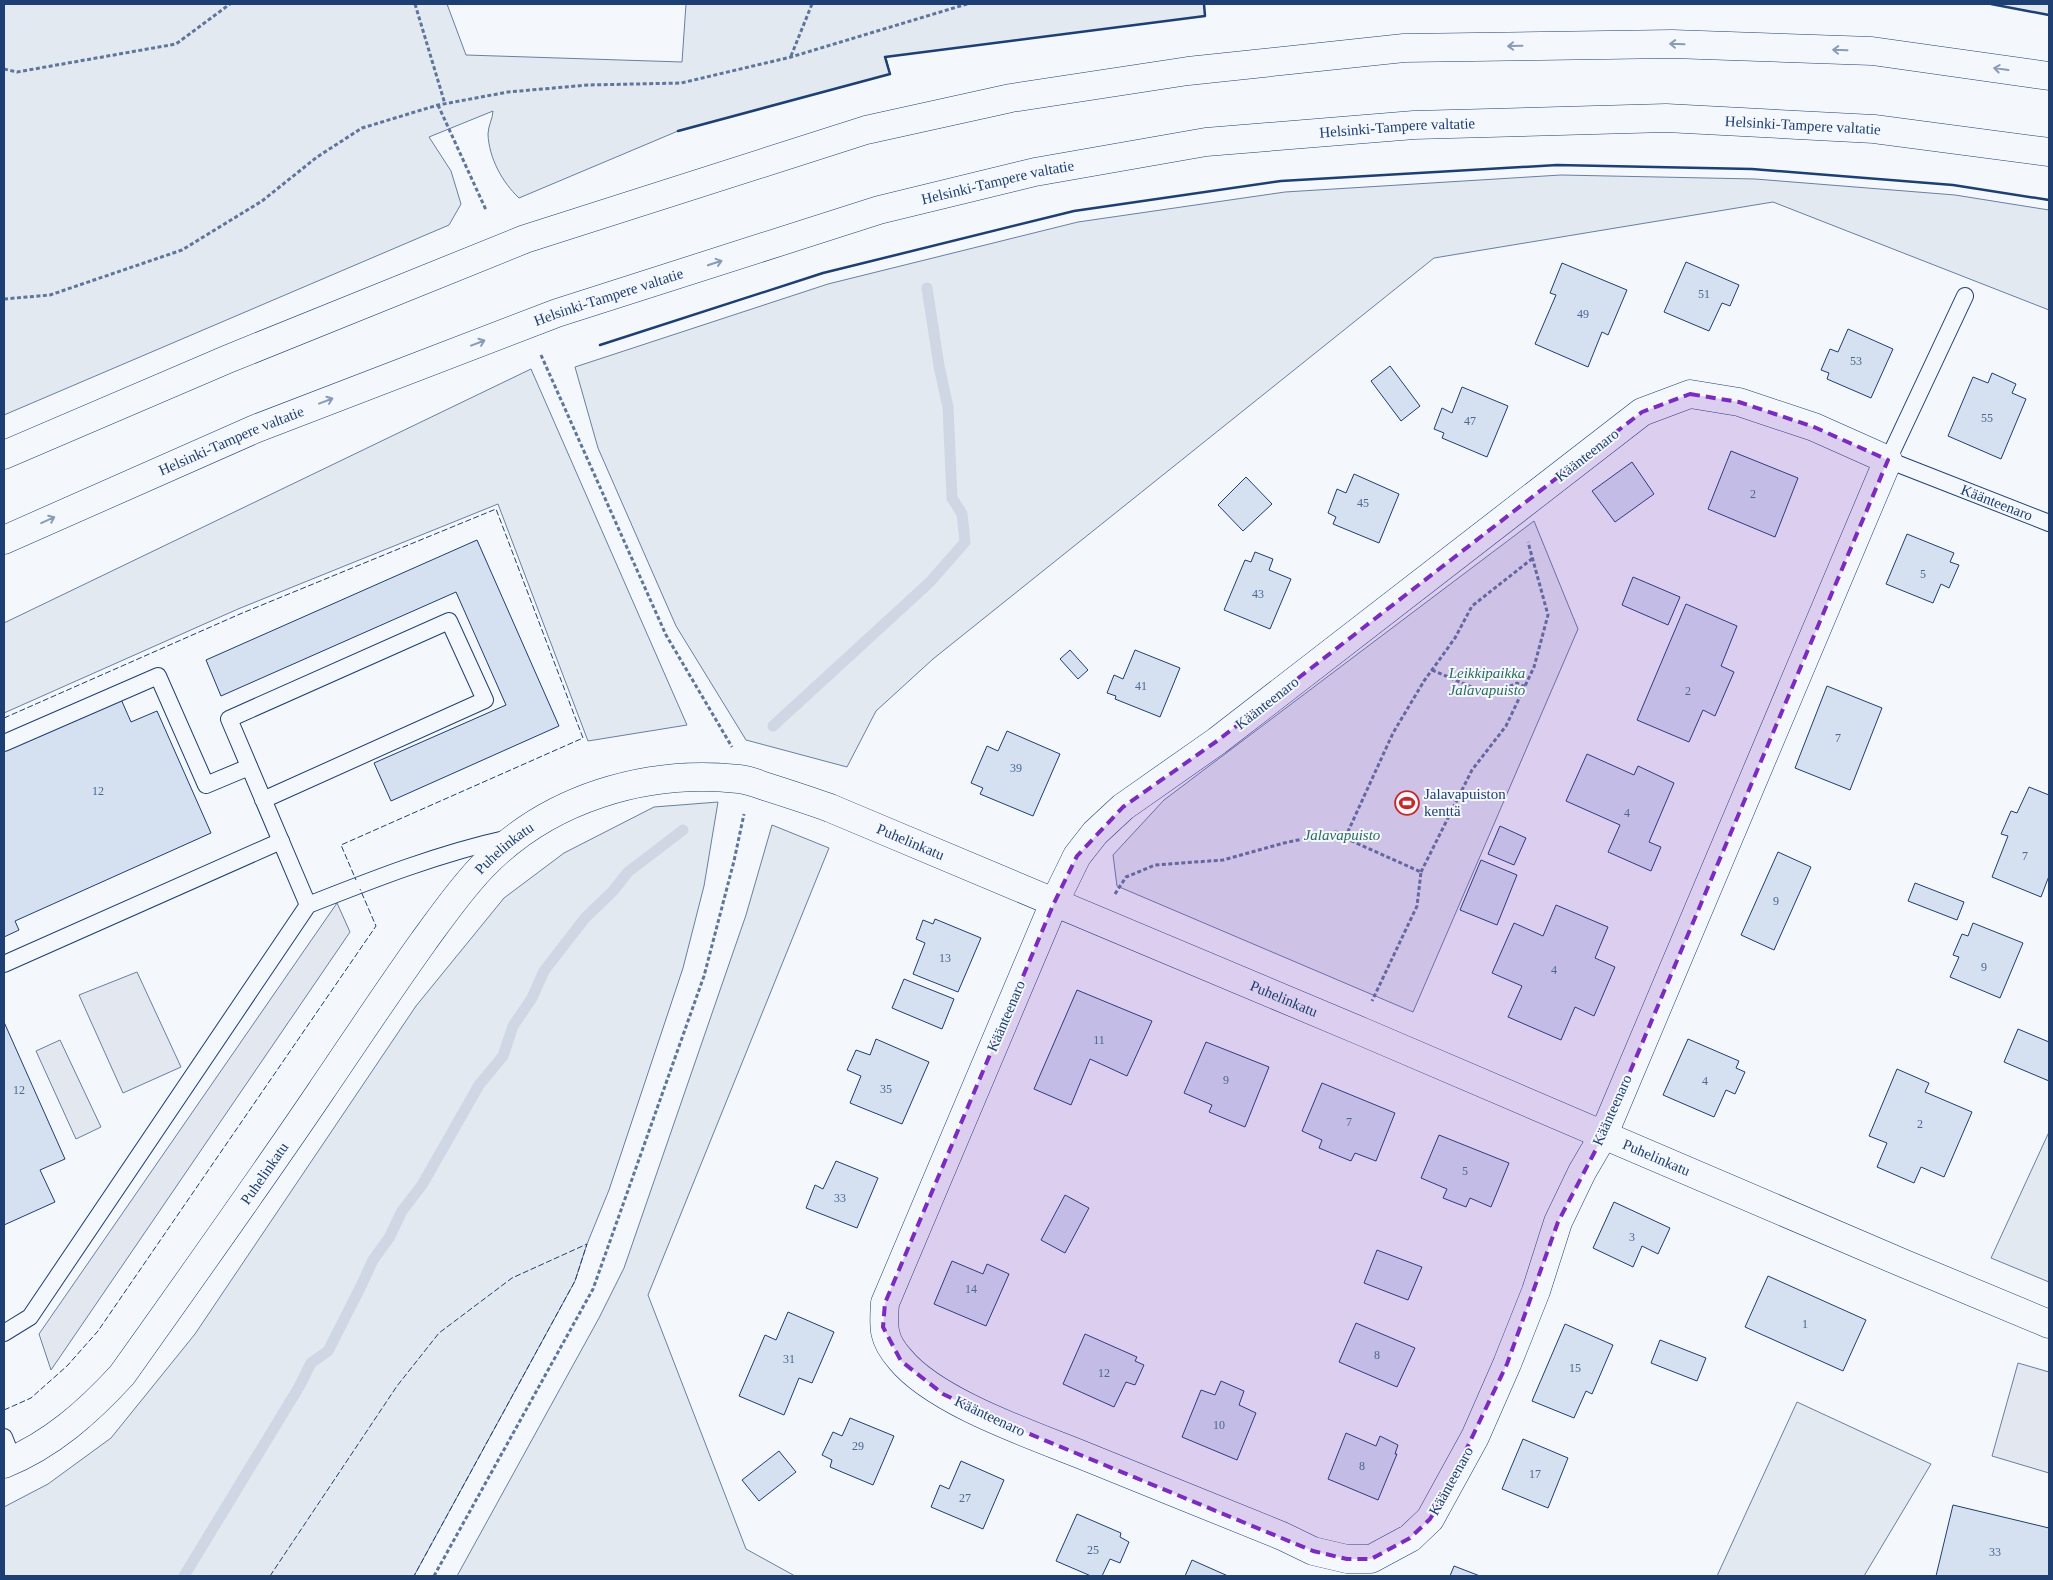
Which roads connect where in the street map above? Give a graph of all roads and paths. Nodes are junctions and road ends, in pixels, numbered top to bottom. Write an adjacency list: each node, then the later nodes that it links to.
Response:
1 (230, 4): 6 (path)
2 (415, 4): 8 (path)
3 (812, 4): 5 (path)
4 (967, 4): 5 (path)
5 (791, 57): 8 (path)
6 (4, 69)
7 (2049, 76): 15 (main road, one-way to 15)
8 (445, 104): 9 (path)
9 (438, 105): 11 (path); 13 (path)
10 (2049, 152): 19 (main road, Helsinki-Tampere valtatie, one-way to 10)
11 (486, 210)
12 (1965, 296): 16 (lane)
13 (4, 299)
14 (541, 354): 24 (path)
15 (4, 455)
16 (1888, 460): 17 (main road, Käänteenaro); 18 (lane, Käänteenaro); 37 (main road, Käänteenaro)
17 (1519, 507): 20 (path); 33 (main road, Käänteenaro)
18 (2049, 523)
19 (4, 540)
20 (1533, 558): 21 (path); 22 (path)
21 (1432, 670): 22 (path); 29 (path)
22 (1525, 686): 31 (path)
23 (4, 743): 25 (lane)
24 (736, 754)
25 (249, 767): 26 (lane); 26 (lane)
26 (263, 800): 30 (lane)
27 (744, 816): 41 (path)
28 (518, 836): 33 (main road, Puhelinkatu); 34 (lane); 40 (main road, Puhelinkatu)
29 (1345, 838): 31 (path); 32 (path)
30 (281, 841): 34 (lane); 35 (lane)
31 (1421, 872): 36 (path)
32 (1112, 898)
33 (1054, 903): 37 (main road, Puhelinkatu); 37 (main road, Käänteenaro)
34 (308, 905): 39 (lane)
35 (4, 964)
36 (1375, 996)
37 (1603, 1136): 38 (main road, Puhelinkatu)
38 (2049, 1324)
39 (4, 1333)
40 (7, 1454)
41 (434, 1576)

